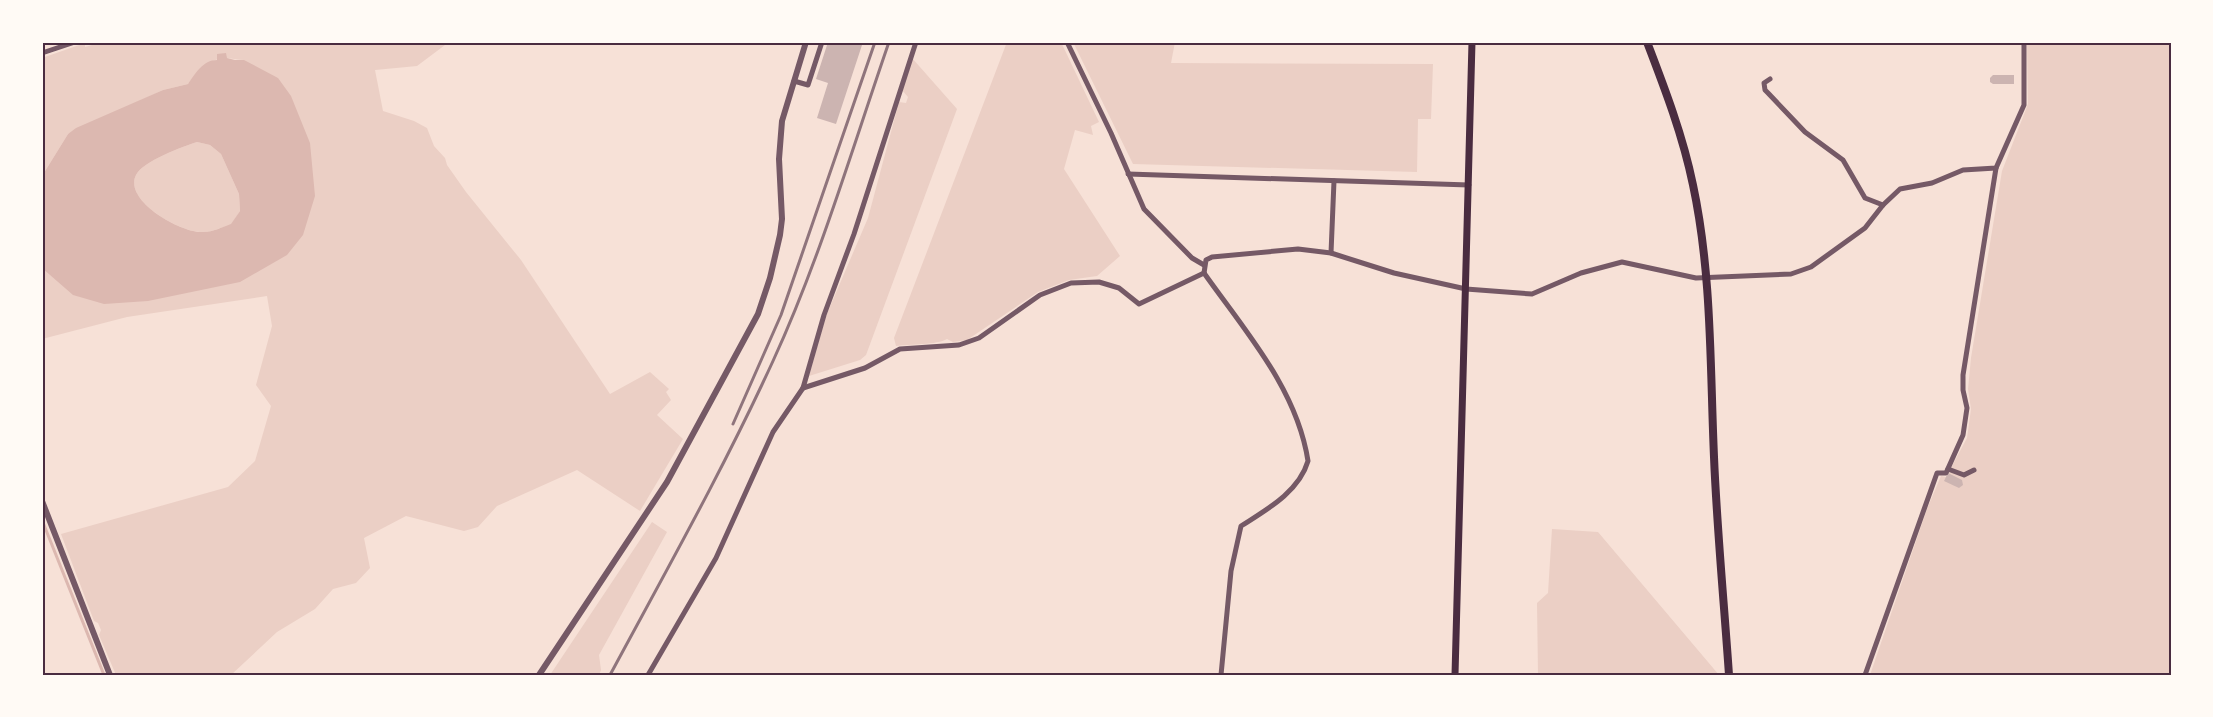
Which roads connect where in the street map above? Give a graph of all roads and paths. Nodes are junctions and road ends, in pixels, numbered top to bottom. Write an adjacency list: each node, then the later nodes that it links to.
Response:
1 (75, 42): 9 (street)
2 (806, 42): 11 (street)
3 (822, 42): 11 (street)
4 (916, 42): 21 (street)
5 (1066, 42): 13 (street)
6 (1472, 42): 15 (main road)
7 (1647, 42): 30 (main road)
8 (2024, 42): 12 (street)
9 (42, 53)
10 (1770, 79): 16 (street)
11 (794, 81): 26 (street)
12 (1996, 168): 16 (street); 22 (street)
13 (1128, 174): 14 (street); 18 (street)
14 (1334, 180): 15 (street); 17 (street)
15 (1468, 185): 20 (main road)
16 (1882, 205): 20 (street)
17 (1331, 253): 18 (street); 20 (street)
18 (1204, 265): 19 (street)
19 (1204, 273): 21 (street); 28 (street)
20 (1466, 289): 29 (main road)
21 (803, 388): 27 (street)
22 (1948, 469): 23 (street); 31 (street)
23 (1974, 470)
24 (42, 501): 25 (street)
25 (110, 675)
26 (539, 675)
27 (648, 675)
28 (1221, 675)
29 (1455, 675)
30 (1729, 675)
31 (1865, 675)

